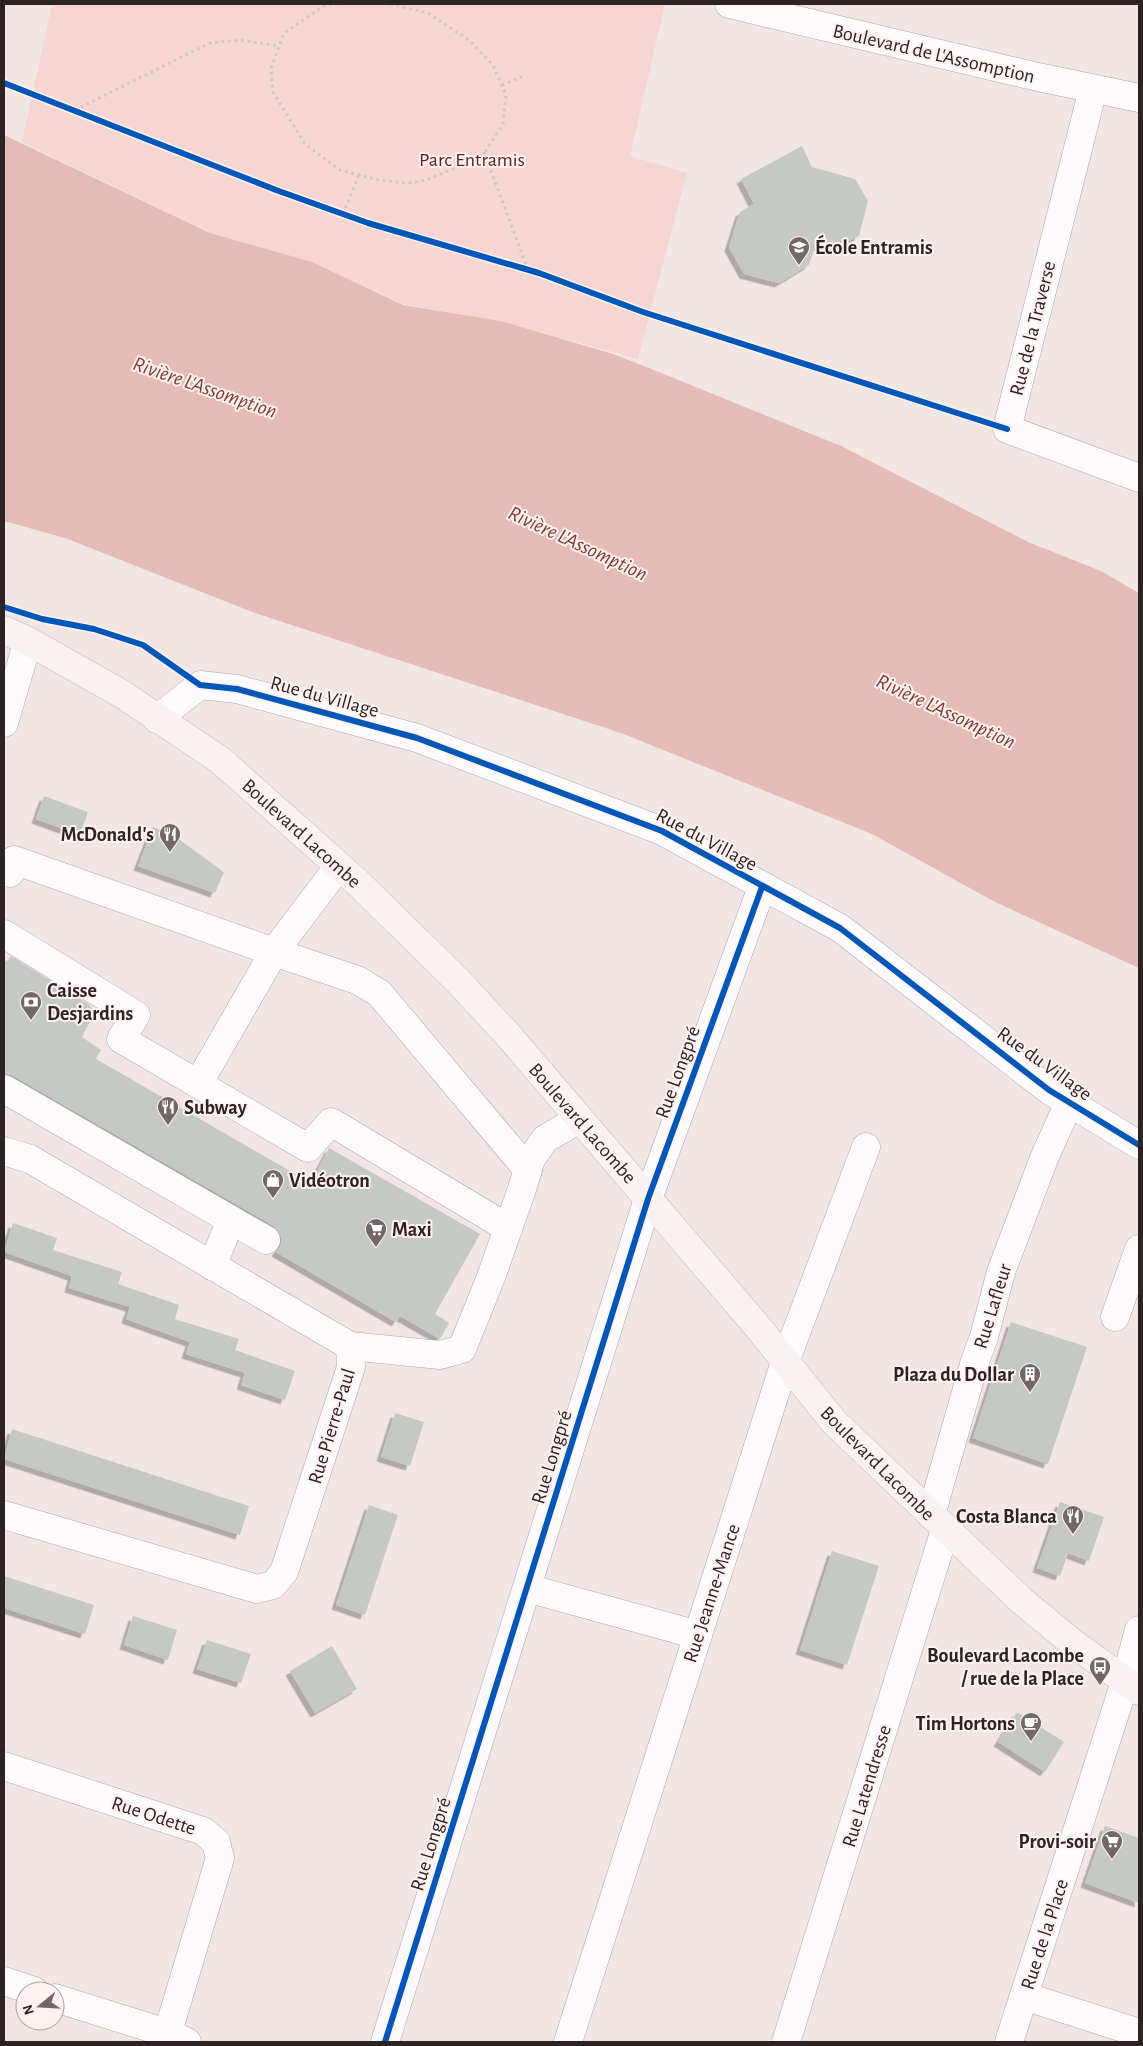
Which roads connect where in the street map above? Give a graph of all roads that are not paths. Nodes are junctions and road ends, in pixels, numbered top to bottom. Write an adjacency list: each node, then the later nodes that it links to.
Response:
1 (729, 4): 2 (street, Boulevard de L'Assomption)
2 (1093, 89): 3 (street, Boulevard de L'Assomption); 4 (street, Rue de la Traverse)
3 (1139, 98)
4 (1139, 478)
5 (4, 630): 6 (main road, Boulevard Lacombe)
6 (28, 641): 7 (main road, Boulevard Lacombe); 8 (street)
7 (157, 719): 9 (main road, Boulevard Lacombe); 11 (street, Rue du Village)
8 (4, 723)
9 (339, 866): 13 (street); 17 (main road, Boulevard Lacombe)
10 (6, 879): 13 (street)
11 (762, 887): 16 (street, Rue du Village); 22 (street, Rue Longpré)
12 (4, 934): 14 (street)
13 (274, 952): 14 (street); 21 (street)
14 (198, 1084): 24 (street)
15 (4, 1089): 23 (street)
16 (1069, 1103): 18 (street, Rue du Village); 32 (street, Rue Lafleur)
17 (579, 1119): 21 (street); 22 (main road, Boulevard Lacombe)
18 (1139, 1145)
19 (866, 1147): 30 (street, Rue Jeanne-Mance)
20 (4, 1151): 27 (street, Rue Pierre-Paul)
21 (528, 1170): 24 (street)
22 (648, 1199): 30 (main road, Boulevard Lacombe); 33 (street, Rue Longpré)
23 (231, 1220): 25 (street); 27 (street)
24 (508, 1228): 29 (street)
25 (266, 1240)
26 (1139, 1249): 28 (street)
27 (212, 1266): 29 (street, Rue Pierre-Paul)
28 (1115, 1317)
29 (350, 1346): 31 (street, Rue Pierre-Paul)
30 (786, 1362): 32 (main road, Boulevard Lacombe); 35 (street, Rue Jeanne-Mance)
31 (4, 1515)
32 (938, 1523): 36 (main road, Boulevard Lacombe); 44 (street, Rue Latendresse)
33 (527, 1588): 35 (street); 42 (street, Rue Longpré)
34 (1139, 1630): 36 (street, Rue de la Place)
35 (698, 1635): 43 (street, Rue Jeanne-Mance)
36 (1132, 1687): 38 (street, Rue de la Place)
37 (4, 1766): 41 (street, Rue Odette)
38 (1024, 1996): 40 (street); 45 (street, Rue de la Place)
39 (65, 2001): 41 (street)
40 (1139, 2034)
41 (173, 2039)
42 (384, 2042)
43 (568, 2042)
44 (786, 2042)
45 (1009, 2042)

